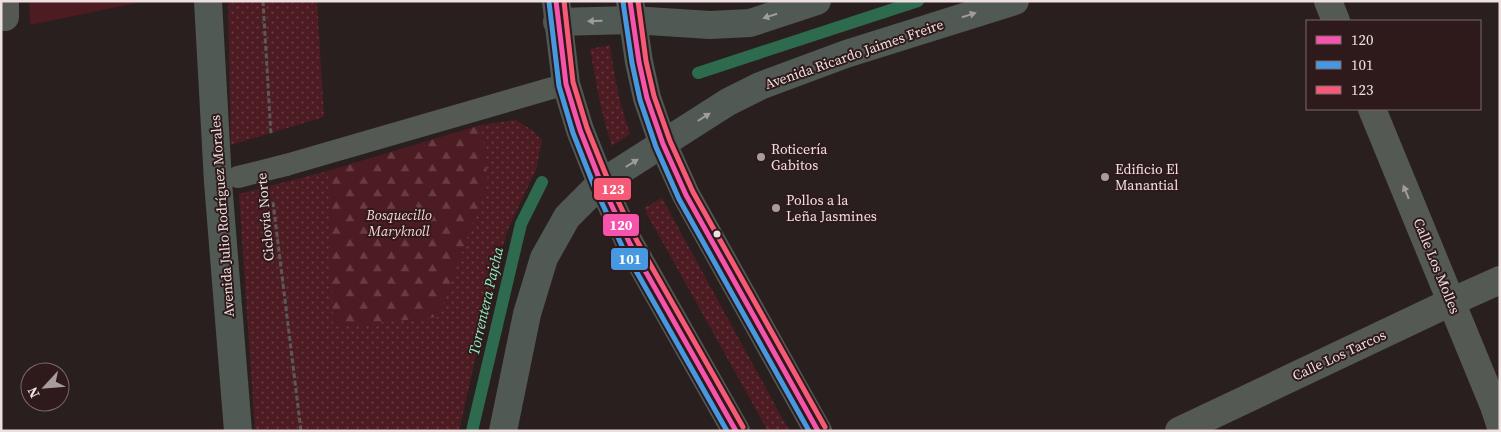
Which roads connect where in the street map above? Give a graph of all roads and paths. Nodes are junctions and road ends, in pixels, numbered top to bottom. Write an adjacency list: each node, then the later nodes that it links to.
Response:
1 (208, 1): 13 (main road, Avenida Julio Rodríguez Morales)
2 (263, 1): 11 (path)
3 (817, 1): 6 (main road, one-way to 6)
4 (1015, 1): 12 (main road, Avenida Ricardo Jaimes Freire, one-way to 4)
5 (1328, 1): 8 (street)
6 (631, 10): 7 (main road, one-way to 7); 12 (main road)
7 (556, 12): 9 (main road)
8 (1336, 20)
9 (566, 84): 13 (lane, bridge); 14 (main road)
10 (1372, 110): 17 (street, Calle Los Molles, one-way to 10)
11 (271, 141)
12 (663, 144): 14 (main road, Avenida Ricardo Jaimes Freire, one-way to 12); 23 (main road)
13 (228, 180): 19 (main road, Avenida Julio Rodríguez Morales)
14 (601, 183): 21 (main road, Avenida Ricardo Jaimes Freire); 22 (main road)
15 (273, 200): 20 (path, Ciclovía Norte)
16 (1500, 280): 17 (street, Calle Los Tarcos)
17 (1451, 302): 18 (street, Calle Los Molles); 24 (street, Calle Los Tarcos)
18 (1500, 424)
19 (238, 431)
20 (301, 431)
21 (503, 431)
22 (736, 431)
23 (818, 431)
24 (1179, 431)

